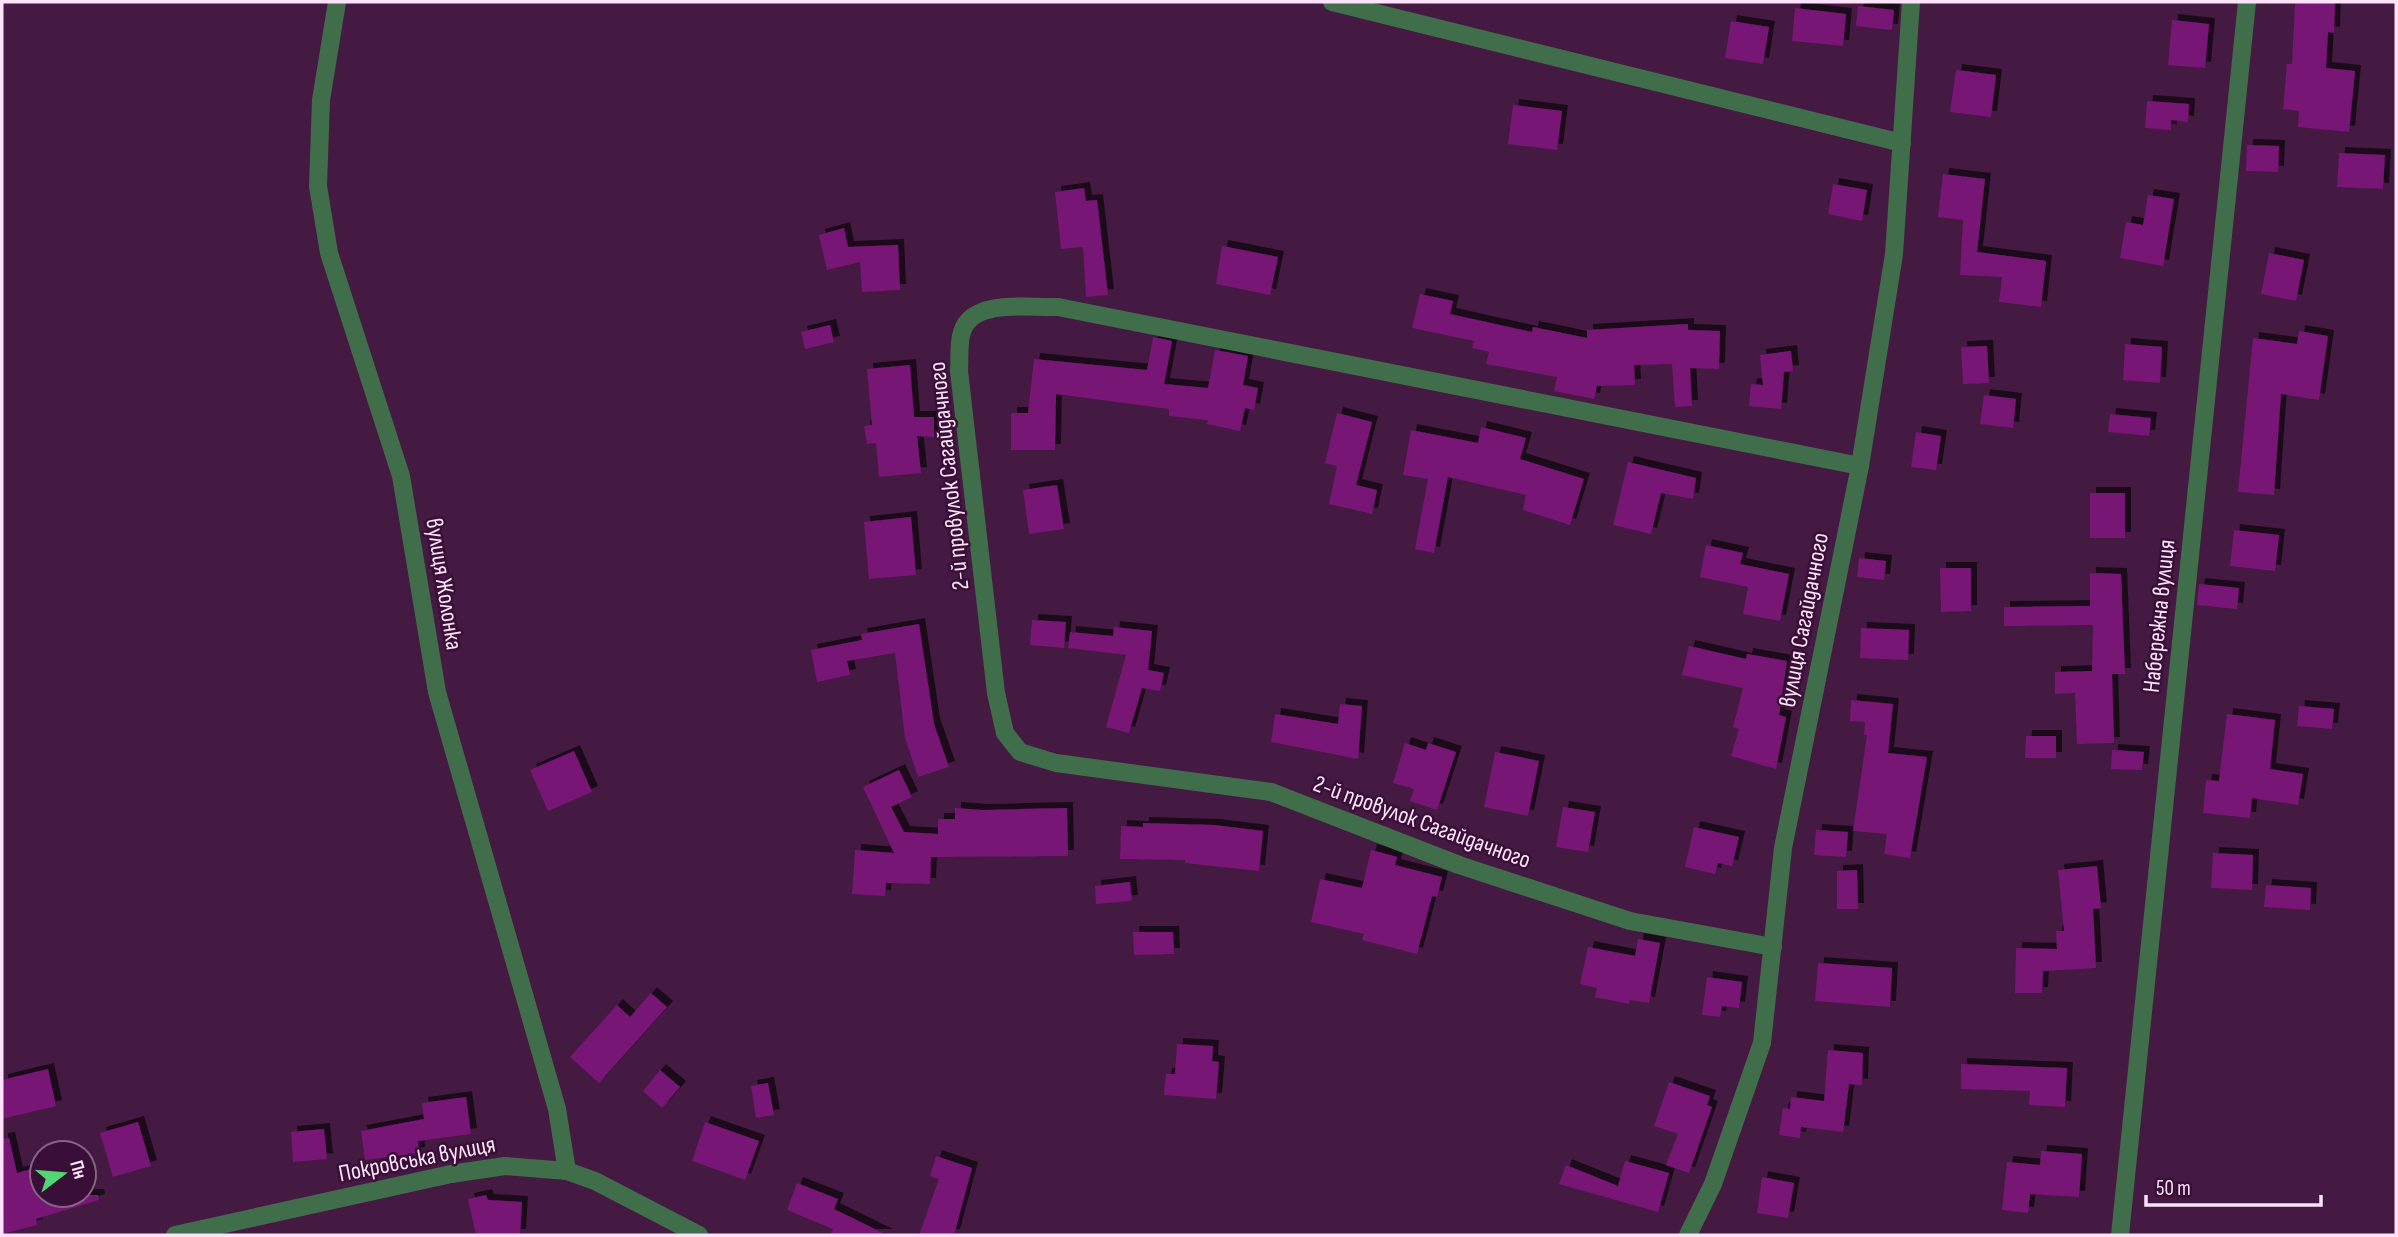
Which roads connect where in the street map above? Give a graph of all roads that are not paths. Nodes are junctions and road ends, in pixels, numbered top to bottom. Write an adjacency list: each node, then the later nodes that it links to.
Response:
1 (338, 2): 8 (street, вулиця Жолонка)
2 (1332, 2): 5 (street)
3 (1911, 2): 5 (street, вулиця Сагайдачного)
4 (2247, 2): 12 (street, Набережна вулиця)
5 (1902, 143): 6 (street, вулиця Сагайдачного)
6 (1860, 466): 7 (street, вулиця Сагайдачного); 7 (street, 2-й провулок Сагайдачного)
7 (1773, 947): 11 (street, вулиця Сагайдачного)
8 (566, 1171): 9 (street, Покровська вулиця); 10 (street, Покровська вулиця)
9 (175, 1235)
10 (699, 1235)
11 (1688, 1235)
12 (2120, 1235)

